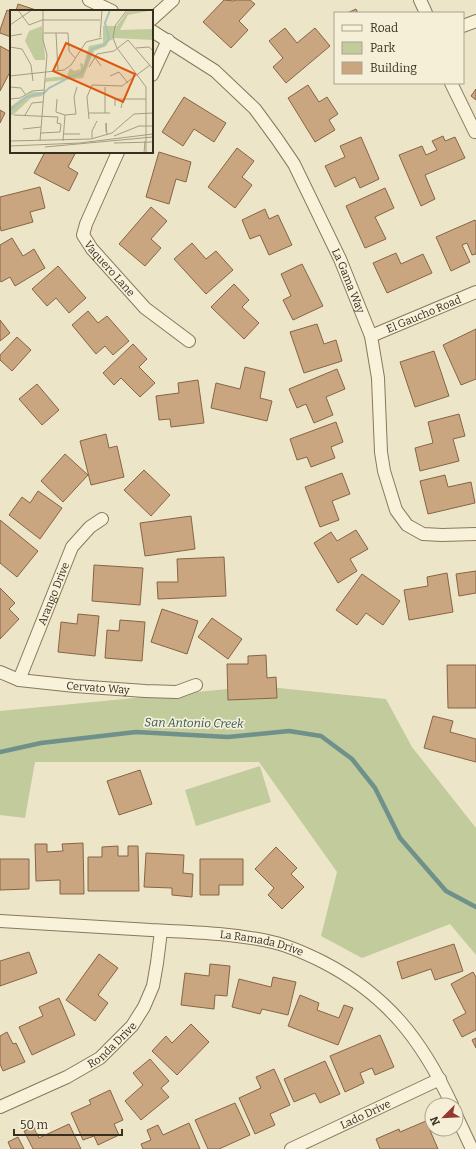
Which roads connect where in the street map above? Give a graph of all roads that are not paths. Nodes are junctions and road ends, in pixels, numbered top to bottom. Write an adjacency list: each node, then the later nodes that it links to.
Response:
1 (89, 0): 4 (street)
2 (173, 0): 6 (street)
3 (420, 0): 5 (street)
4 (110, 10)
5 (426, 12)
6 (153, 18)
7 (476, 21): 8 (street)
8 (464, 26)
9 (153, 32): 10 (street, La Gama Way)
10 (168, 40): 11 (street); 16 (street, La Gama Way)
11 (153, 73)
12 (451, 84): 13 (street)
13 (476, 132)
14 (118, 153): 17 (street, Vaquero Lane)
15 (476, 292): 16 (street, El Gaucho Road)
16 (371, 336): 19 (street, La Gama Way)
17 (189, 341)
18 (102, 519): 21 (street, Arango Drive)
19 (476, 534)
20 (0, 672): 21 (street, Cervato Way)
21 (19, 680): 22 (street, Cervato Way)
22 (196, 685)
23 (0, 922): 24 (street, La Ramada Drive)
24 (161, 930): 25 (street, La Ramada Drive); 27 (street, Ronda Drive)
25 (440, 1079): 26 (street, La Ramada Drive); 29 (street, Lado Drive)
26 (448, 1097)
27 (0, 1107)
28 (464, 1132): 30 (street)
29 (291, 1149)
30 (472, 1149)

